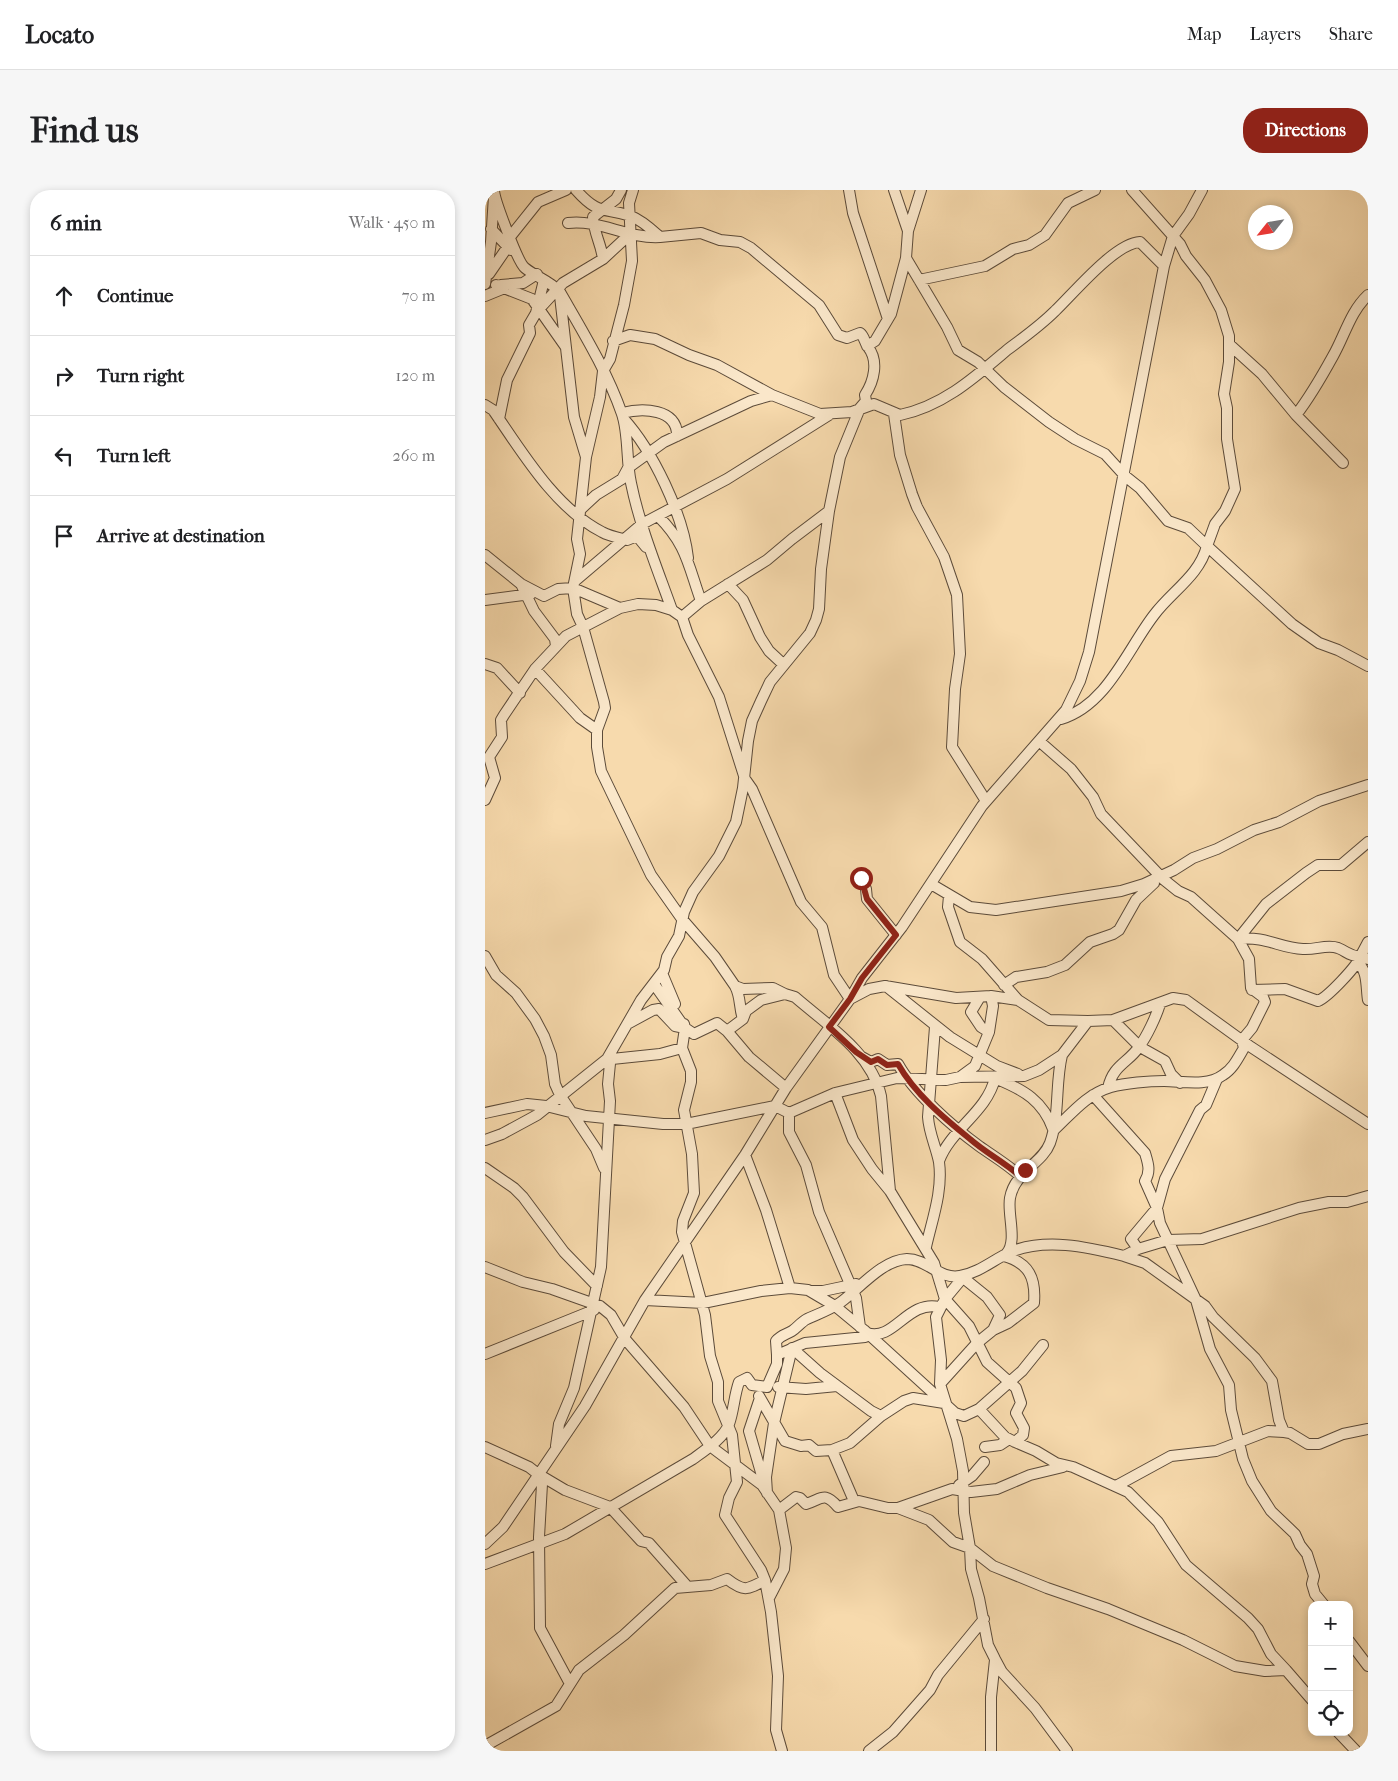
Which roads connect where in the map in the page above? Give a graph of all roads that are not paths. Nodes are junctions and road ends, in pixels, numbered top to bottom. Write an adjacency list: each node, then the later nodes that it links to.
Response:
1 (566, 190): 22 (street)
2 (576, 190): 3 (street); 13 (street)
3 (586, 190)
4 (621, 190): 13 (street)
5 (633, 190): 14 (street)
6 (849, 190): 34 (street)
7 (894, 190): 18 (street)
8 (921, 190): 18 (street)
9 (1095, 190): 27 (street)
10 (1132, 190): 20 (street)
11 (1202, 190): 20 (street)
12 (489, 194): 17 (street); 22 (street)
13 (601, 210): 14 (street); 16 (street)
14 (631, 216): 19 (street); 21 (street)
15 (568, 223): 16 (street)
16 (593, 225): 19 (street); 24 (street)
17 (491, 229): 22 (street); 28 (street)
18 (908, 231): 23 (street)
19 (630, 234): 21 (street); 24 (street); 35 (street)
20 (1173, 236): 25 (street); 36 (street)
21 (660, 237): 38 (street)
22 (509, 242): 26 (street); 28 (street)
23 (906, 258): 27 (street); 34 (street)
24 (603, 259): 30 (street)
25 (1164, 266): 39 (street); 54 (street)
26 (541, 277): 29 (street); 30 (street); 33 (street)
27 (919, 280): 39 (street)
28 (485, 284): 29 (street)
29 (500, 286): 32 (street); 33 (street)
30 (558, 291): 33 (street); 37 (street); 40 (street)
31 (1368, 295): 47 (street)
32 (485, 296)
33 (538, 308): 37 (street); 48 (street)
34 (888, 319): 38 (street)
35 (613, 341): 40 (street); 41 (street)
36 (1230, 345): 47 (street); 61 (street)
37 (565, 346): 51 (street)
38 (867, 346): 43 (street)
39 (985, 368): 44 (street); 54 (street)
40 (603, 371): 45 (street); 51 (street)
41 (772, 395): 46 (street); 49 (street)
42 (485, 405): 48 (street)
43 (860, 408): 44 (street); 46 (street); 56 (street)
44 (894, 414): 89 (street)
45 (623, 415): 49 (street); 50 (street); 53 (street)
46 (829, 415): 55 (street)
47 (1296, 415): 52 (street)
48 (499, 419): 57 (street)
49 (677, 436): 50 (street)
50 (648, 454): 53 (street); 55 (street)
51 (586, 457): 57 (street)
52 (1343, 463)
53 (628, 468): 57 (street); 59 (street)
54 (1125, 476): 61 (street); 82 (street)
55 (674, 506): 58 (street); 64 (street)
56 (829, 511): 68 (street); 78 (street)
57 (580, 513): 60 (street); 67 (street)
58 (658, 516): 59 (street); 64 (street)
59 (642, 524): 60 (street); 62 (street)
60 (623, 539): 62 (street); 67 (street)
61 (1207, 546): 79 (street); 82 (street)
62 (650, 552): 73 (street)
63 (485, 555): 69 (street)
64 (688, 558): 71 (street)
65 (485, 560): 66 (street)
66 (485, 565)
67 (574, 584): 69 (street); 72 (street); 75 (street)
68 (728, 584): 71 (street); 78 (street)
69 (523, 589): 70 (street); 76 (street)
70 (485, 600)
71 (701, 601): 74 (street)
72 (620, 608): 73 (street); 75 (street)
73 (672, 610): 74 (street)
74 (682, 617): 86 (street)
75 (583, 627): 76 (street); 83 (street)
76 (556, 646): 80 (street)
77 (485, 664): 81 (street)
78 (783, 665): 86 (street)
79 (1368, 666)
80 (535, 669): 81 (street); 83 (street)
81 (520, 692): 85 (street)
82 (1058, 720): 84 (street)
83 (597, 730): 95 (street)
84 (1039, 741): 89 (street); 91 (street)
85 (488, 749): 88 (street)
86 (744, 775): 95 (street); 110 (street)
87 (1368, 785): 91 (street)
88 (485, 800)
89 (986, 801): 93 (street)
90 (1368, 842): 97 (street)
91 (1160, 877): 94 (street); 97 (street); 103 (street)
92 (861, 878): 96 (street)
93 (931, 884): 94 (street); 96 (street)
94 (949, 896): 103 (street)
95 (681, 919): 101 (street); 104 (street)
96 (896, 935): 110 (street)
97 (1238, 939): 100 (street); 106 (street)
98 (1368, 942): 100 (street)
99 (485, 956): 144 (street)
100 (1362, 960): 106 (street); 112 (street)
101 (662, 973): 102 (street); 121 (street)
102 (654, 984): 118 (street); 121 (street)
103 (1004, 985): 111 (street)
104 (735, 986): 107 (street); 114 (street)
105 (885, 986): 108 (street); 110 (street); 120 (street)
106 (1252, 990): 124 (street)
107 (785, 994): 114 (street); 119 (street)
108 (980, 996): 109 (street); 123 (street)
109 (991, 996): 111 (street); 123 (street)
110 (850, 999): 119 (street)
111 (1018, 1000): 115 (street)
112 (1368, 1000)
113 (1160, 1004): 116 (street); 124 (street); 126 (street)
114 (743, 1019): 122 (street)
115 (1064, 1020): 117 (street); 125 (street)
116 (1113, 1020): 117 (street); 126 (street)
117 (1088, 1021): 125 (street)
118 (629, 1024): 121 (street); 130 (street)
119 (829, 1027): 131 (street); 140 (street)
120 (935, 1027): 128 (street); 137 (street)
121 (685, 1028): 122 (street); 127 (street)
122 (727, 1031): 140 (street)
123 (989, 1032): 128 (street)
124 (1242, 1040): 136 (street); 153 (street)
125 (1071, 1043): 129 (street)
126 (1140, 1047): 139 (street); 141 (street)
127 (682, 1048): 130 (street); 152 (street)
128 (981, 1055): 132 (street); 133 (street)
129 (1062, 1055): 132 (street); 155 (street)
130 (612, 1056): 144 (street); 151 (street)
131 (862, 1057): 134 (street); 138 (street)
132 (1024, 1076): 135 (street)
133 (960, 1077): 135 (street); 137 (street)
134 (906, 1078): 137 (street); 138 (street); 145 (street)
135 (995, 1078): 154 (street); 155 (street)
136 (1217, 1079): 139 (street); 164 (street)
137 (932, 1080): 145 (street)
138 (878, 1082): 142 (street); 162 (street)
139 (1181, 1084): 141 (street)
140 (786, 1088): 147 (street)
141 (1108, 1088): 143 (street)
142 (835, 1093): 150 (street); 162 (street)
143 (1093, 1095): 155 (street); 164 (street)
144 (560, 1096): 146 (street); 148 (street)
145 (931, 1103): 154 (street); 158 (street)
146 (547, 1106): 148 (street); 149 (street); 156 (street)
147 (775, 1106): 150 (street); 152 (street); 157 (street)
148 (571, 1112): 151 (street); 160 (street)
149 (485, 1113)
150 (789, 1113): 176 (street)
151 (609, 1118): 152 (street); 160 (street)
152 (685, 1124): 166 (street)
153 (1368, 1124)
154 (960, 1129): 158 (street); 161 (street)
155 (1054, 1130): 161 (street)
156 (485, 1140)
157 (745, 1155): 166 (street); 175 (street)
158 (939, 1162): 167 (street)
159 (485, 1168): 174 (street)
160 (605, 1169): 174 (street)
161 (1020, 1176): 169 (street)
162 (890, 1190): 167 (street)
163 (1368, 1196): 165 (street)
164 (1157, 1208): 165 (street); 168 (street)
165 (1168, 1240): 168 (street); 179 (street)
166 (684, 1243): 178 (street); 180 (street)
167 (926, 1247): 172 (street)
168 (1138, 1249): 170 (street)
169 (1005, 1255): 170 (street); 173 (street); 185 (street)
170 (1124, 1256): 179 (street)
171 (485, 1267): 183 (street)
172 (936, 1270): 173 (street); 176 (street); 181 (street)
173 (961, 1276): 181 (street); 185 (street)
174 (597, 1286): 183 (street)
175 (790, 1288): 177 (street); 180 (street)
176 (851, 1288): 177 (street); 182 (street); 184 (street)
177 (808, 1290): 182 (street)
178 (645, 1300): 180 (street); 186 (street)
179 (1196, 1300): 205 (street); 206 (street)
180 (701, 1303): 203 (street)
181 (942, 1303): 184 (street); 187 (street); 193 (street)
182 (835, 1306): 184 (street); 191 (street)
183 (595, 1307): 186 (street); 190 (street); 210 (street)
184 (863, 1330): 189 (street); 199 (street)
185 (993, 1330): 187 (street)
186 (625, 1339): 209 (street); 210 (street)
187 (977, 1343): 192 (street); 193 (street)
188 (1043, 1345): 192 (street)
189 (792, 1348): 191 (street); 195 (street); 197 (street)
190 (485, 1354)
191 (777, 1355): 196 (street)
192 (1009, 1381): 200 (street); 207 (street)
193 (940, 1384): 199 (street)
194 (752, 1385): 196 (street); 198 (street); 203 (street)
195 (837, 1386): 197 (street); 201 (street)
196 (767, 1387): 197 (street)
197 (783, 1388): 202 (street)
198 (760, 1398): 202 (street); 219 (street)
199 (944, 1403): 200 (street); 201 (street); 218 (street)
200 (979, 1409): 207 (street)
201 (881, 1416): 212 (street)
202 (774, 1423): 212 (street); 219 (street)
203 (729, 1426): 209 (street); 214 (street)
204 (1368, 1429): 205 (street)
205 (1284, 1432): 206 (street)
206 (1240, 1440): 217 (street); 231 (street)
207 (1012, 1441): 211 (street); 215 (street)
208 (485, 1446): 216 (street)
209 (710, 1446): 214 (street); 221 (street)
210 (556, 1447): 216 (street)
211 (985, 1447)
212 (832, 1450): 220 (street)
213 (983, 1462): 218 (street)
214 (736, 1464): 219 (street); 228 (street)
215 (1073, 1468): 217 (street); 218 (street)
216 (539, 1474): 221 (street); 224 (street); 225 (street)
217 (1117, 1486): 236 (street)
218 (959, 1488): 222 (street); 226 (street)
219 (767, 1493): 223 (street)
220 (854, 1502): 222 (street); 223 (street)
221 (610, 1507): 225 (street); 229 (street)
222 (898, 1508): 226 (street)
223 (779, 1510): 230 (street)
224 (485, 1544)
225 (541, 1545): 227 (street); 237 (street)
226 (970, 1548): 232 (street); 236 (street)
227 (485, 1564)
228 (765, 1580): 229 (street); 230 (street)
229 (687, 1586): 237 (street)
230 (769, 1598): 241 (street)
231 (1321, 1601)
232 (984, 1619): 234 (street); 242 (street)
233 (1353, 1646): 235 (street)
234 (995, 1659): 243 (street); 244 (street)
235 (1368, 1666)
236 (1286, 1670): 238 (street)
237 (569, 1682): 240 (street)
238 (1308, 1695)
239 (1342, 1736): 245 (street)
240 (485, 1746)
241 (782, 1751)
242 (869, 1751)
243 (991, 1751)
244 (1067, 1751)
245 (1356, 1751)

